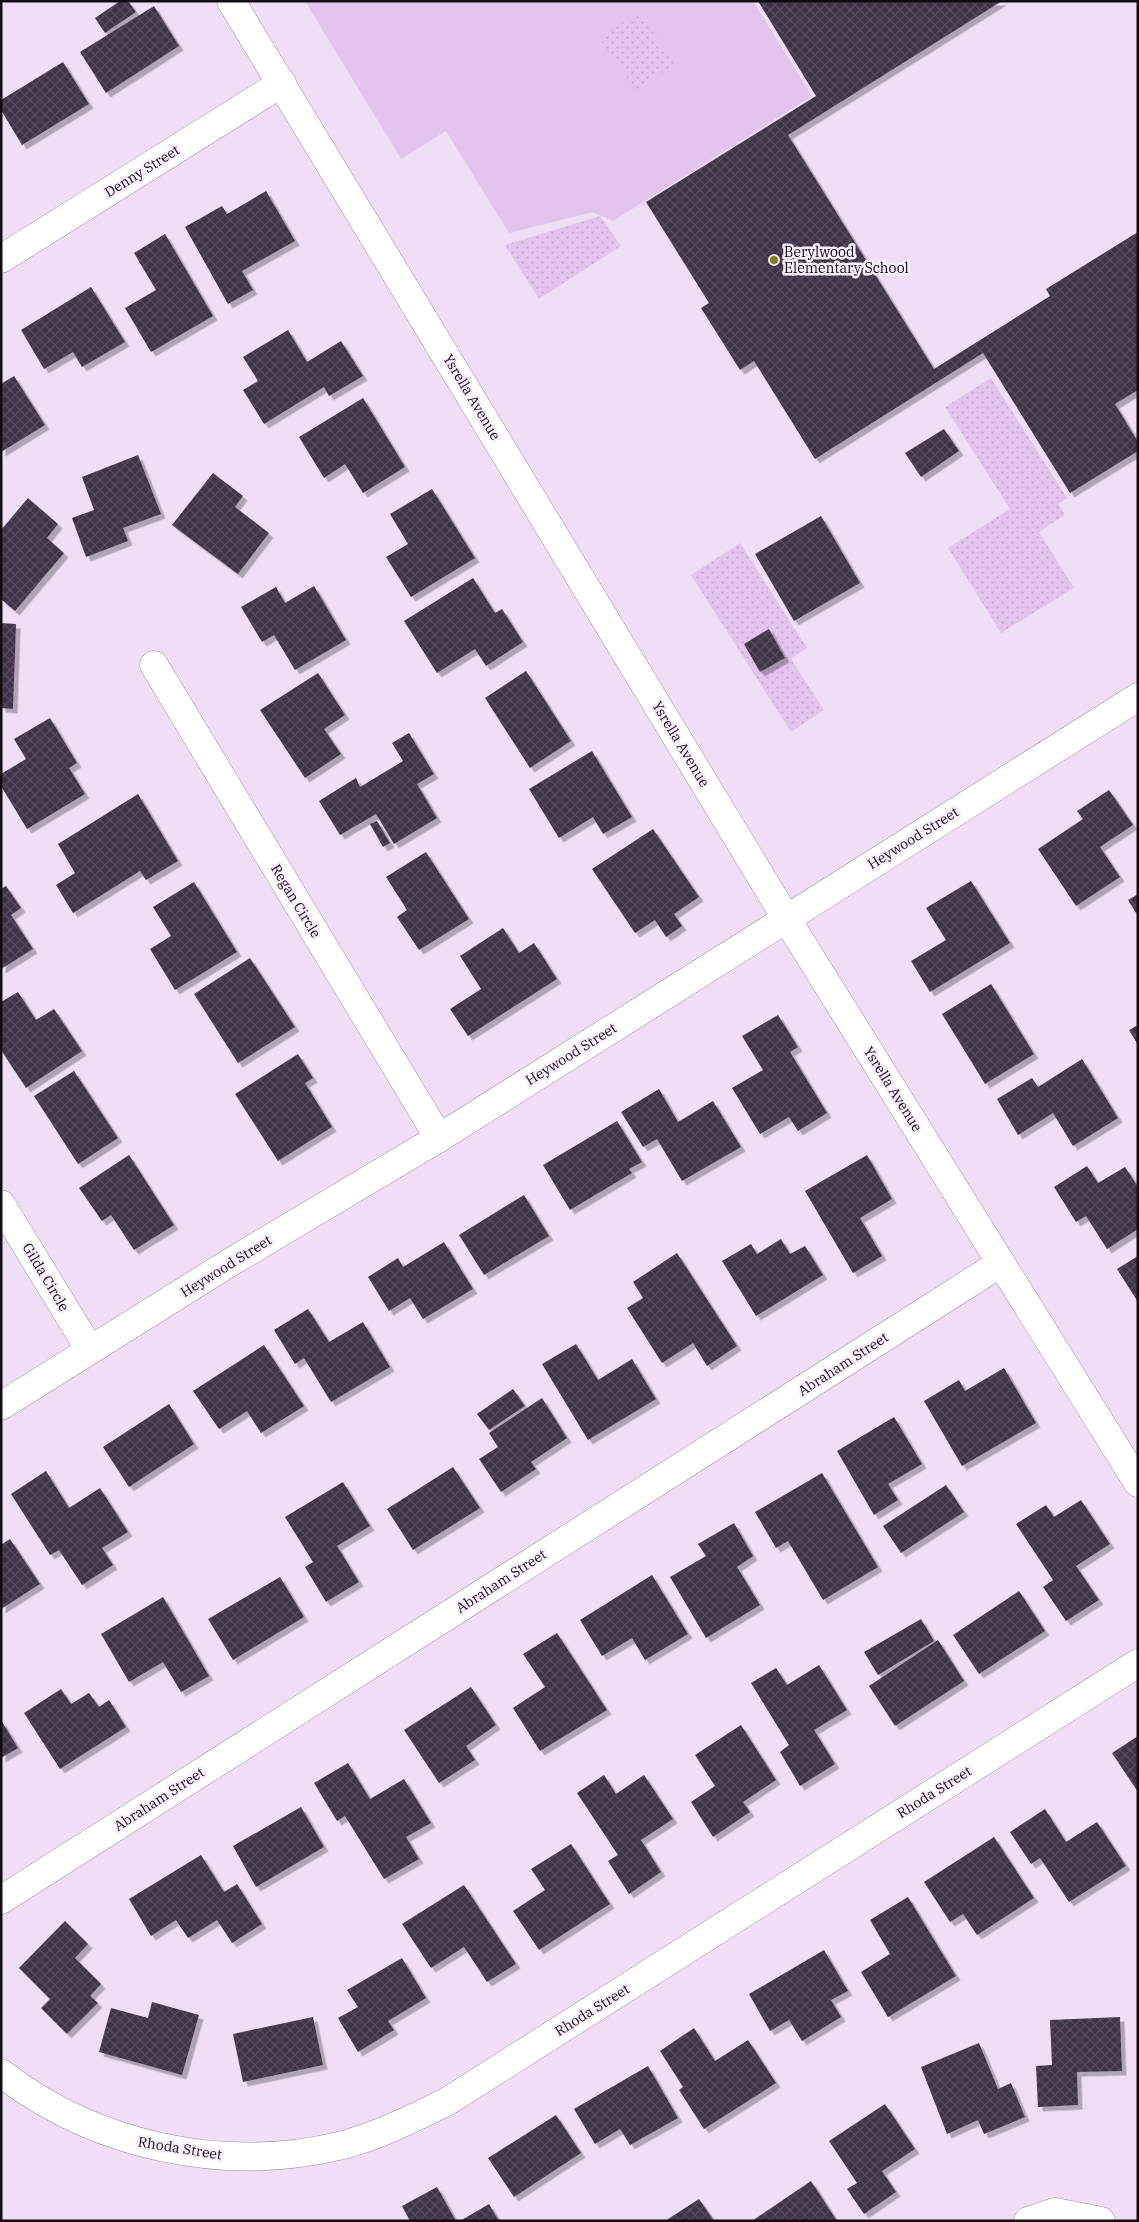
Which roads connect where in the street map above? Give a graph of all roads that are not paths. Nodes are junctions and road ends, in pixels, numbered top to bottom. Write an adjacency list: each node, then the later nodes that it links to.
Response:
1 (231, 1): 2 (street, Ysrella Avenue)
2 (282, 83): 3 (street, Denny Street); 6 (street, Ysrella Avenue)
3 (1, 258)
4 (154, 665): 7 (street, Regan Circle)
5 (1138, 697): 6 (street, Heywood Street)
6 (786, 918): 7 (street, Heywood Street); 9 (street, Ysrella Avenue)
7 (439, 1138): 10 (street, Heywood Street)
8 (1, 1204): 10 (street, Gilda Circle)
9 (1001, 1263): 12 (street, Ysrella Avenue); 14 (street, Abraham Street)
10 (90, 1350): 11 (street, Heywood Street)
11 (1, 1406)
12 (1138, 1482)
13 (1138, 1663): 15 (street, Rhoda Street)
14 (1, 1900)
15 (1, 2073)
16 (1028, 2221): 17 (street)
17 (1101, 2221)

